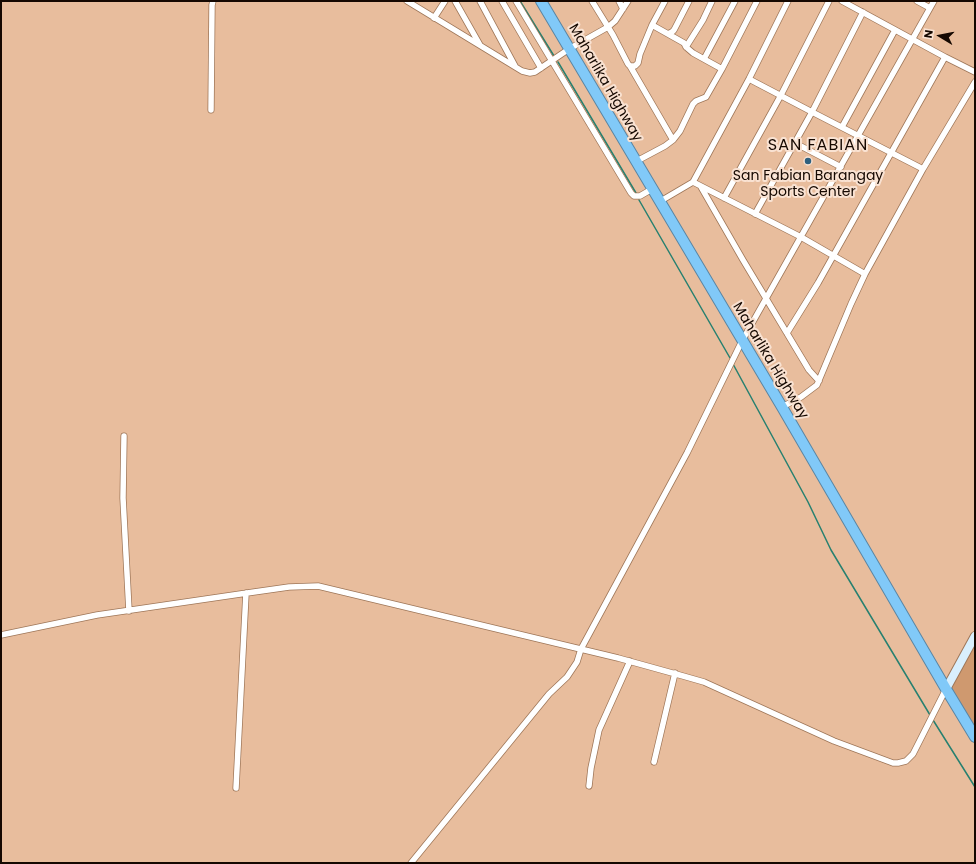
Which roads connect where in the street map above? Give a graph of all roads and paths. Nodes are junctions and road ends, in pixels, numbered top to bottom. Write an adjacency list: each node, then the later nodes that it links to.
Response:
1 (213, 1): 45 (street)
2 (406, 1): 25 (street)
3 (445, 1): 25 (street)
4 (455, 1): 31 (street)
5 (480, 1): 37 (street)
6 (502, 1): 39 (street)
7 (516, 1): 36 (street)
8 (541, 1): 33 (highway, Maharlika Highway)
9 (592, 1): 27 (street)
10 (619, 1): 23 (street)
11 (628, 1): 23 (street)
12 (665, 1): 26 (street)
13 (689, 1): 29 (street)
14 (712, 1): 32 (street)
15 (735, 1): 35 (street)
16 (757, 1): 40 (street)
17 (788, 1): 42 (street)
18 (829, 1): 44 (street)
19 (842, 1): 24 (street)
20 (917, 1): 22 (street)
21 (934, 1): 22 (street)
22 (930, 8): 30 (street)
23 (624, 9): 27 (street)
24 (863, 12): 28 (street); 46 (street)
25 (434, 18): 31 (street)
26 (652, 25): 29 (street); 38 (street)
27 (608, 27): 33 (street); 38 (street)
28 (895, 30): 30 (street); 47 (street)
29 (668, 34): 32 (street)
30 (912, 40): 34 (street); 48 (street)
31 (480, 45): 37 (street)
32 (686, 47): 35 (street)
33 (569, 49): 36 (street); 52 (highway, Maharlika Highway)
34 (945, 57): 41 (street); 51 (street)
35 (704, 59): 40 (street)
36 (553, 61): 39 (street); 57 (street)
37 (515, 66): 39 (street)
38 (630, 66): 49 (street)
39 (541, 68)
40 (722, 69): 49 (street)
41 (975, 72)
42 (749, 79): 44 (street); 55 (street)
43 (975, 82): 54 (street)
44 (781, 95): 46 (street); 58 (street)
45 (211, 110)
46 (812, 112): 47 (street); 50 (street)
47 (842, 127): 48 (street)
48 (859, 136): 51 (street); 53 (street)
49 (673, 140): 52 (street)
50 (795, 143): 53 (street); 60 (street)
51 (892, 153): 54 (street); 62 (street)
52 (635, 162): 57 (highway, Maharlika Highway)
53 (841, 167): 61 (street)
54 (923, 168): 63 (street)
55 (693, 182): 56 (street); 59 (street)
56 (701, 187): 58 (street); 64 (street)
57 (652, 189): 59 (highway, Maharlika Highway)
58 (724, 198): 60 (street)
59 (659, 202): 66 (highway, Maharlika Highway)
60 (755, 214): 61 (street)
61 (801, 237): 62 (street); 64 (street)
62 (833, 256): 63 (street); 65 (street)
63 (865, 274): 67 (street)
64 (766, 297): 65 (street); 66 (street)
65 (787, 333): 67 (street)
66 (742, 342): 68 (highway, Maharlika Highway); 74 (street)
67 (819, 381): 68 (street)
68 (782, 407): 77 (highway, Maharlika Highway)
69 (124, 436): 71 (street)
70 (246, 593): 71 (street); 74 (street); 81 (street)
71 (129, 611): 72 (street)
72 (1, 635)
73 (975, 636): 77 (street)
74 (581, 650): 75 (street); 82 (street)
75 (630, 661): 76 (street); 80 (street)
76 (675, 673): 77 (street); 79 (street)
77 (946, 689): 78 (highway, Maharlika Highway)
78 (975, 736)
79 (654, 762)
80 (589, 786)
81 (236, 788)
82 (411, 863)

